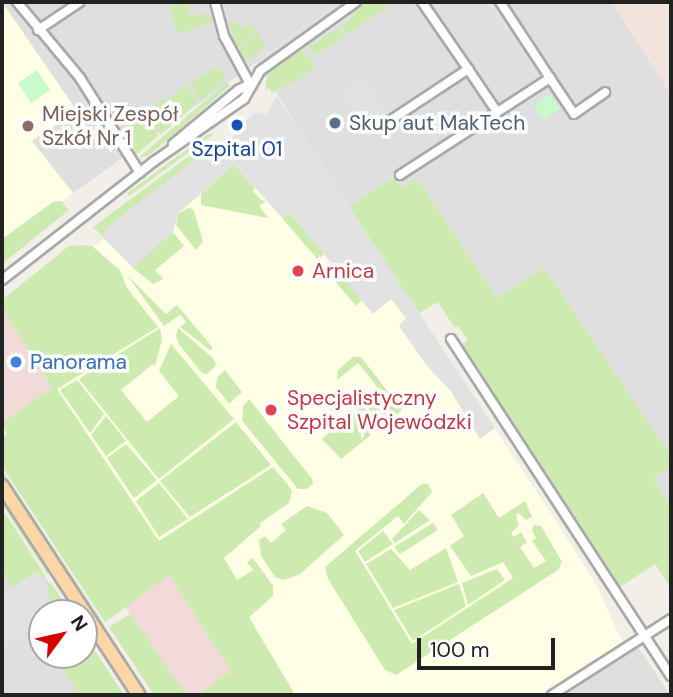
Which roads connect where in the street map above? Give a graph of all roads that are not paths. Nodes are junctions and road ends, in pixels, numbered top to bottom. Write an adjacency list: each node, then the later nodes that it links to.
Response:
1 (17, 2): 7 (street)
2 (80, 2): 7 (street)
3 (215, 2): 10 (street)
4 (356, 2): 10 (street)
5 (422, 2): 8 (street)
6 (500, 2): 9 (street)
7 (38, 30): 14 (street)
8 (468, 69): 12 (street); 13 (street)
9 (550, 78): 11 (street); 12 (street)
10 (250, 84): 14 (street)
11 (605, 92)
12 (497, 112): 15 (street)
13 (386, 124)
14 (139, 173): 16 (street)
15 (400, 176)
16 (2, 280)
17 (451, 339): 20 (street)
18 (2, 486): 22 (main road)
19 (671, 619): 20 (street)
20 (646, 638): 21 (street); 23 (street)
21 (671, 676)
22 (139, 695)
23 (552, 695)

